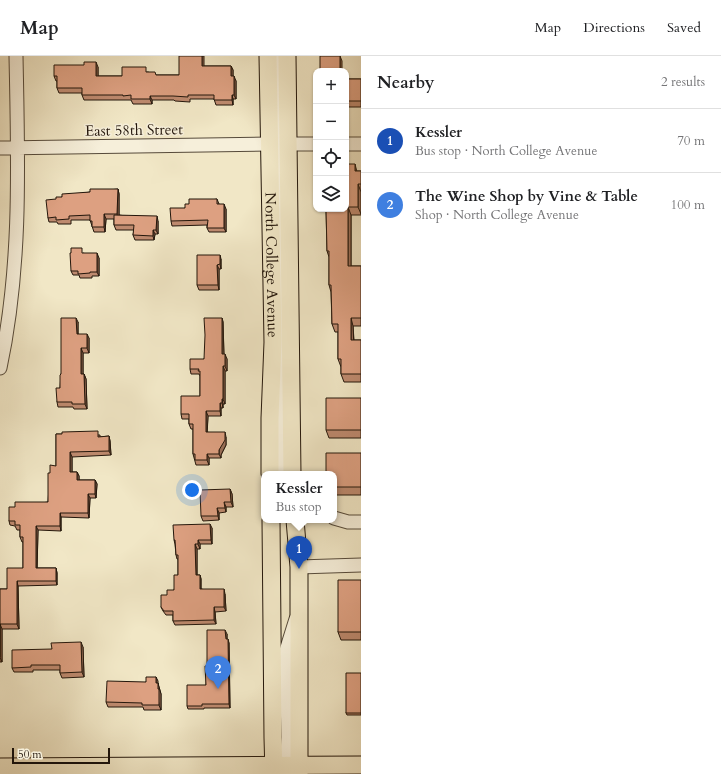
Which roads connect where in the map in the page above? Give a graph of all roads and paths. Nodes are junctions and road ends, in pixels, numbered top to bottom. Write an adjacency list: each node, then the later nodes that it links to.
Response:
1 (16, 56): 11 (street)
2 (268, 56): 5 (main road, North College Avenue)
3 (278, 56): 14 (street, North College Avenue)
4 (287, 56): 6 (main road, North College Avenue)
5 (269, 144): 11 (street, East 58th Street); 13 (main road, North College Avenue)
6 (287, 144): 7 (street); 15 (main road, North College Avenue)
7 (313, 144)
8 (349, 144): 9 (street)
9 (361, 144)
10 (0, 148): 11 (street, East 58th Street)
11 (18, 148): 12 (street)
12 (0, 368)
13 (270, 471)
14 (284, 471)
15 (292, 471)
16 (337, 519): 17 (street)
17 (361, 522)
18 (273, 523): 22 (main road)
19 (294, 524): 21 (main road)
20 (361, 565): 21 (street)
21 (299, 567): 23 (main road)
22 (271, 609): 24 (street); 28 (main road)
23 (298, 610): 24 (street); 28 (main road)
24 (286, 651): 28 (street)
25 (361, 765): 28 (main road)
26 (0, 767): 27 (main road)
27 (79, 770): 28 (main road)
28 (287, 770)

